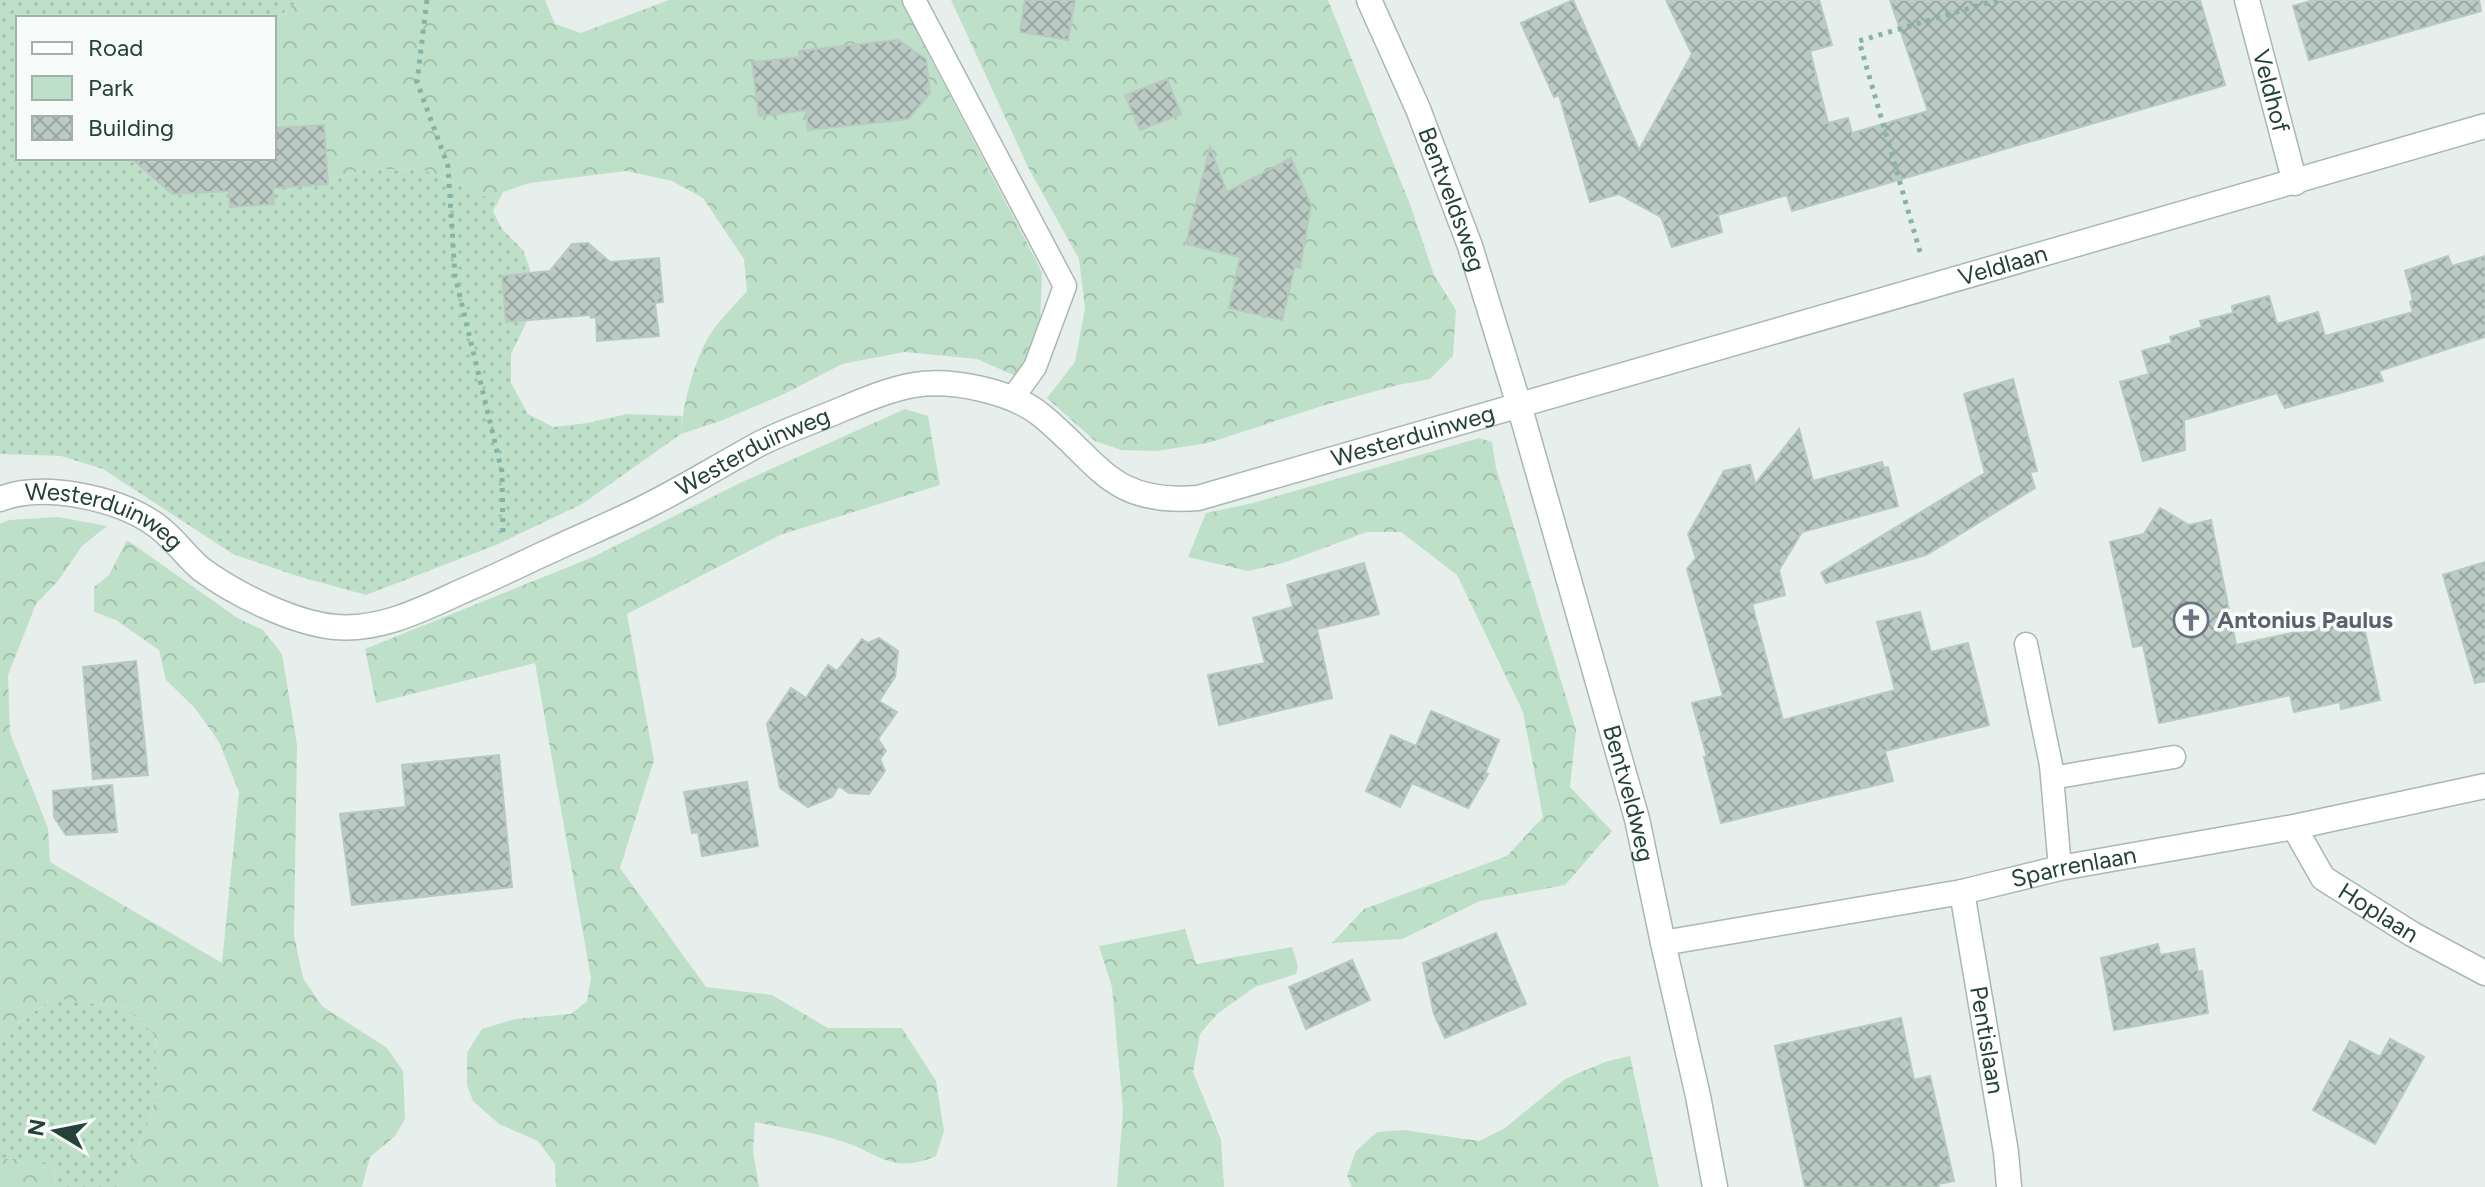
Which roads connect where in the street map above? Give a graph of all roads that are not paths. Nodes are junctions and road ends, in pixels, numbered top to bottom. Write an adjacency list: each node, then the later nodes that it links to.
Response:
1 (914, 0): 6 (lane)
2 (1369, 0): 7 (street, Bentveldsweg)
3 (2247, 0): 5 (street, Veldhof)
4 (2485, 126): 5 (street, Veldlaan)
5 (2295, 183): 7 (street, Veldlaan)
6 (1012, 399): 7 (street, Westerduinweg); 8 (street, Westerduinweg)
7 (1519, 405): 16 (street, Bentveldweg)
8 (0, 499)
9 (2026, 644): 11 (lane)
10 (2174, 757): 11 (lane)
11 (2052, 778): 14 (lane)
12 (2485, 786): 13 (street, Sparrenlaan)
13 (2294, 827): 14 (street, Sparrenlaan); 17 (street, Hoplaan)
14 (2060, 868): 15 (street, Sparrenlaan)
15 (1962, 892): 16 (street, Sparrenlaan); 19 (street, Pentislaan)
16 (1663, 943): 18 (street, Bentveldweg)
17 (2485, 973)
18 (1715, 1187)
19 (2009, 1187)

